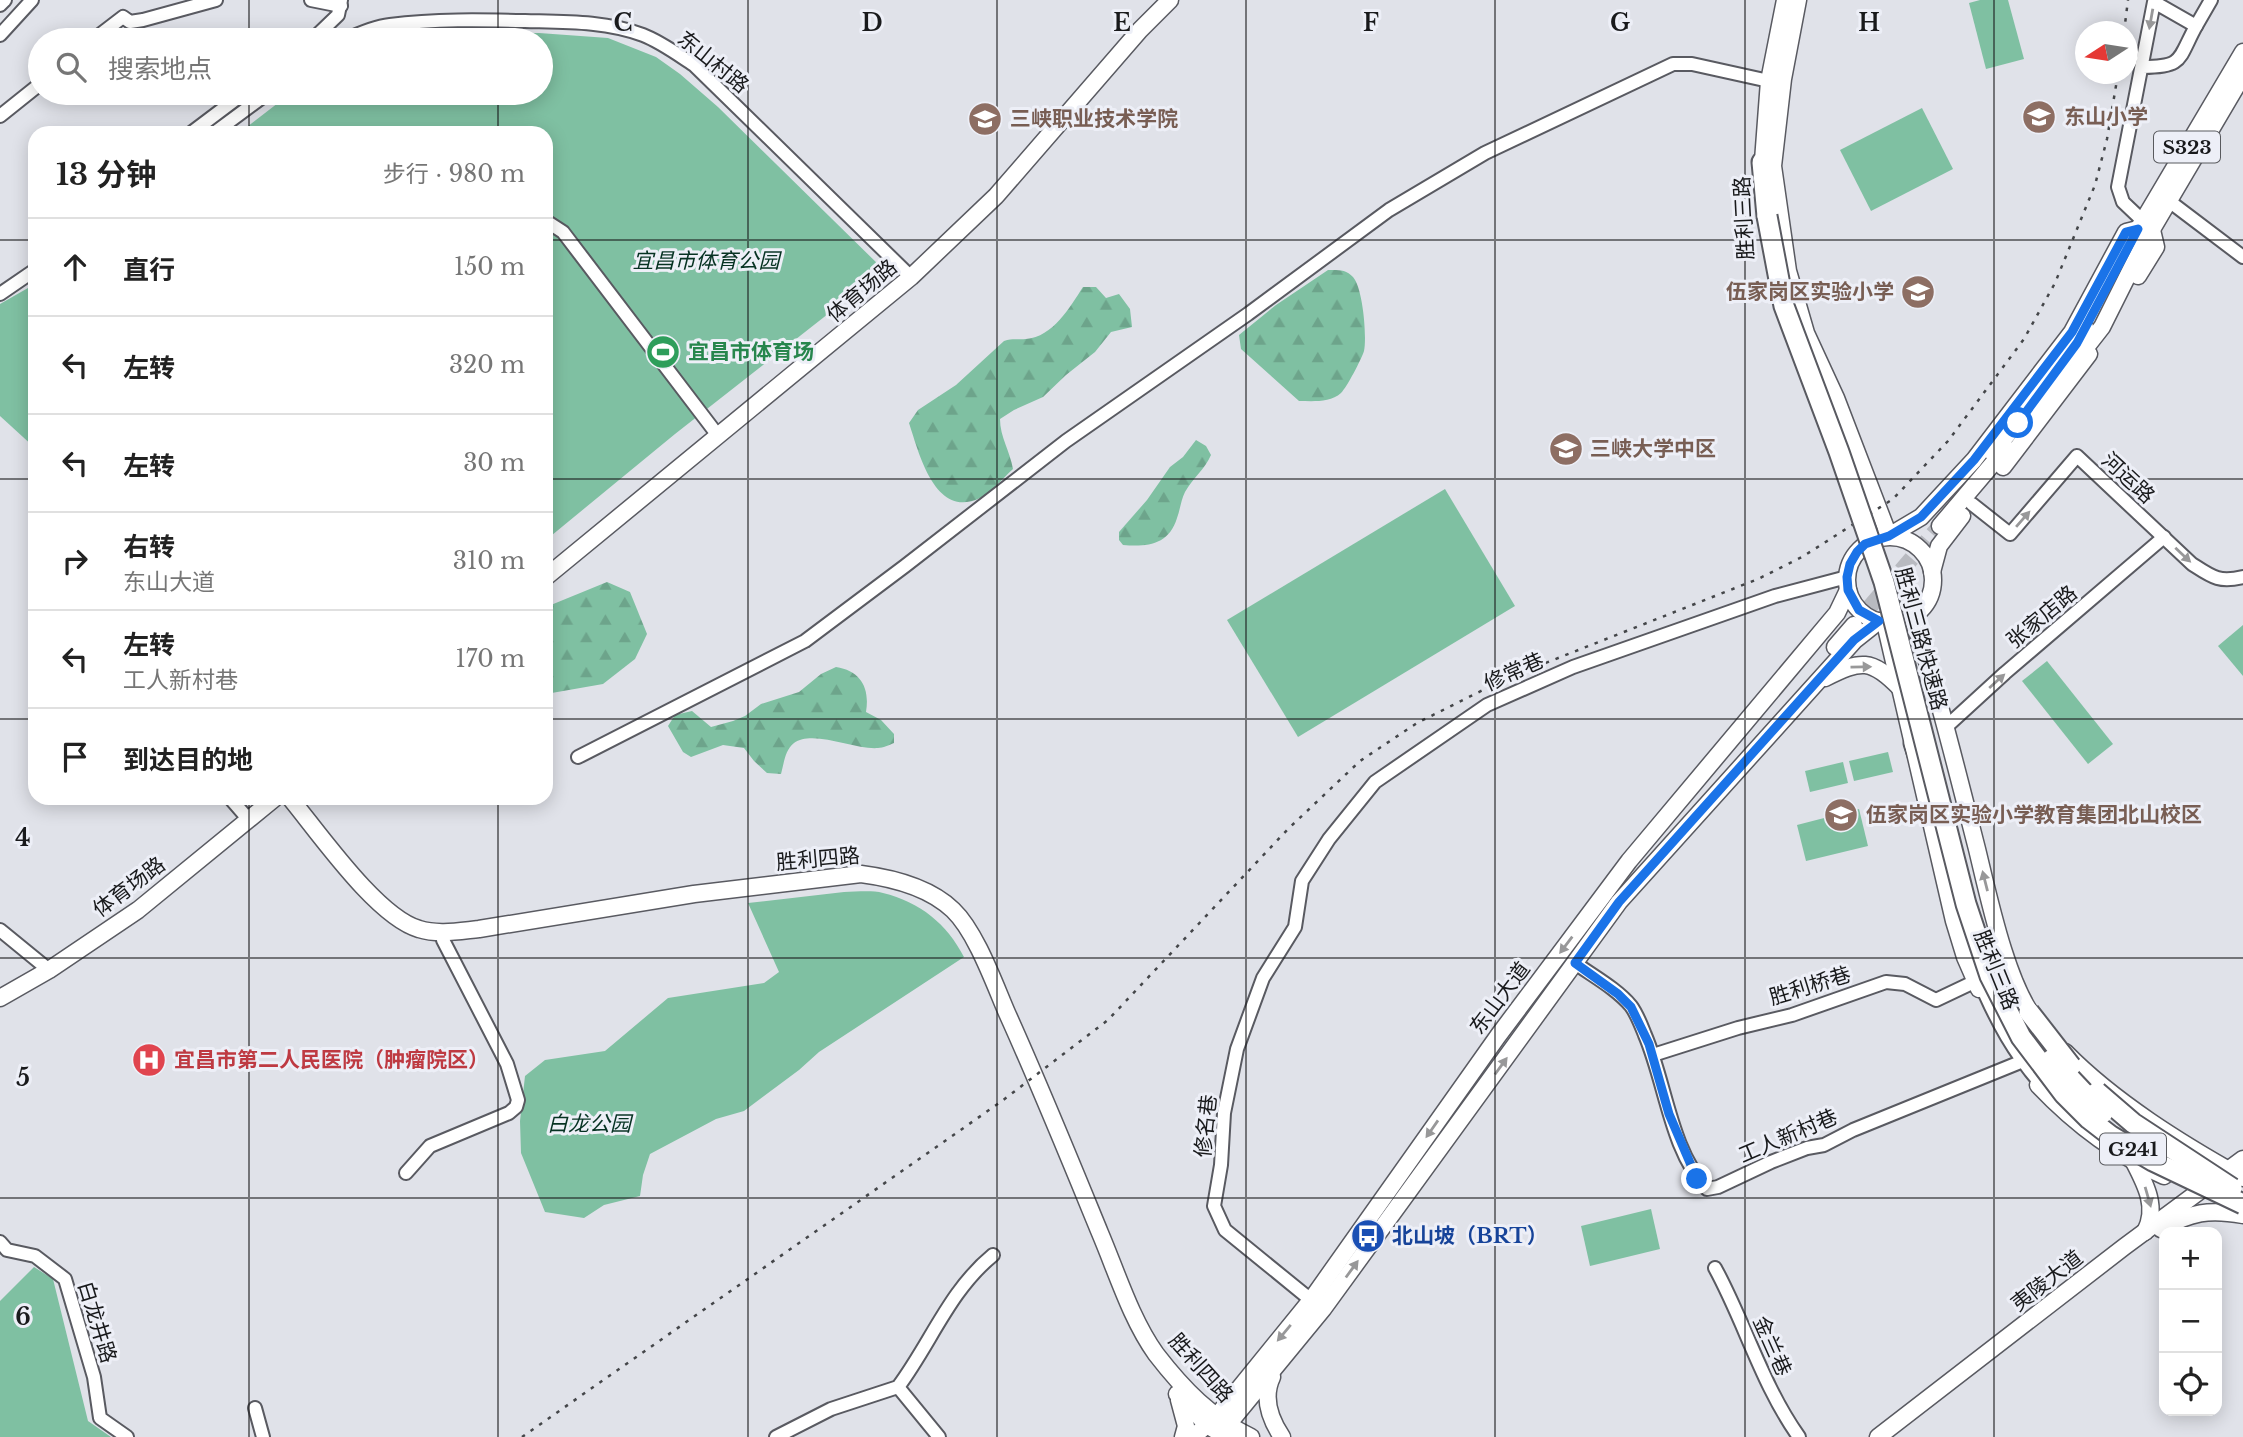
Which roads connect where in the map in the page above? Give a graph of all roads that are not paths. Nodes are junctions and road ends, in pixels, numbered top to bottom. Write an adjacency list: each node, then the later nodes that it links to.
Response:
1 (5, 0): 11 (street)
2 (32, 0): 16 (street)
3 (216, 0): 13 (street)
4 (311, 0): 10 (street)
5 (1159, 0): 32 (main road, 体育场路)
6 (1170, 0): 32 (main road, 体育场路)
7 (1786, 0): 20 (main road, 胜利三路 / G241)
8 (1798, 0): 27 (main road, 胜利三路 / G241)
9 (2211, 0): 12 (street)
10 (341, 3): 14 (street)
11 (0, 5)
12 (2196, 26): 18 (street); 18 (street, one-way to 18)
13 (109, 28)
14 (326, 28)
15 (376, 28): 32 (street, 东山村路)
16 (0, 36)
17 (2243, 52): 30 (main road, S323)
18 (2143, 67): 30 (street)
19 (2243, 75): 28 (main road, S323)
20 (1769, 81): 27 (main road, 胜利三路 / G241); 52 (street)
21 (28, 94): 24 (street)
22 (228, 105): 25 (street)
23 (252, 105): 26 (street)
24 (0, 116)
25 (200, 126)
26 (223, 126)
27 (1768, 164): 38 (main road, 胜利三路 / G241); 40 (main road, 胜利三路 / G241); 72 (highway, 胜利三路快速路 / G241)
28 (2169, 201): 30 (main road, S323); 31 (street)
29 (553, 225): 35 (street)
30 (2142, 233): 36 (main road); 37 (main road); 38 (main road)
31 (2243, 254)
32 (908, 274): 35 (main road, 体育场路); 42 (main road, 体育场路)
33 (28, 275): 34 (street)
34 (0, 294)
35 (713, 429): 41 (main road, 体育场路)
36 (1972, 505): 39 (street, 河运路, one-way to 39); 43 (main road)
37 (1936, 523)
38 (1889, 536): 40 (main road); 43 (main road)
39 (2164, 537): 44 (street, 河运路, one-way to 44); 50 (street, 张家店路, one-way to 39)
40 (1865, 544): 45 (main road)
41 (553, 560)
42 (553, 571)
43 (1932, 572): 46 (main road)
44 (2243, 577)
45 (1847, 584): 47 (main road); 59 (main road, 东山大道); 61 (street, 修常巷)
46 (1913, 616): 47 (main road); 50 (main road, 胜利三路)
47 (1882, 622): 48 (main road, 东山大道); 49 (main road, 胜利三路)
48 (1817, 682): 49 (main road, one-way to 49); 60 (main road, 东山大道)
49 (1900, 688): 51 (main road, 胜利三路)
50 (1946, 727): 69 (main road, 胜利三路, one-way to 50)
51 (1914, 743): 66 (main road, 胜利三路); 73 (highway, bridge)
52 (578, 757)
53 (236, 805): 58 (street)
54 (253, 805): 58 (main road, 体育场路)
55 (269, 805): 65 (main road, 体育场路)
56 (284, 805): 63 (main road, 胜利四路)
57 (296, 805): 88 (main road, 胜利四路)
58 (243, 813): 65 (main road, 体育场路)
59 (1607, 891): 60 (main road); 85 (main road, 东山大道, one-way to 85)
60 (1619, 902): 64 (main road, 东山大道)
61 (1295, 927): 85 (street, 修名巷)
62 (0, 930): 65 (street)
63 (443, 940): 77 (street); 88 (main road, 胜利四路)
64 (1575, 963): 70 (street, 工人新村巷); 86 (main road, 东山大道, one-way to 64)
65 (45, 967): 67 (main road, 体育场路); 68 (main road, 体育场路)
66 (1976, 981): 70 (street, 胜利桥巷); 71 (main road, 胜利三路)
67 (0, 988)
68 (0, 998)
69 (2029, 1012): 74 (main road, 胜利三路); 78 (highway, bridge)
70 (1653, 1055): 71 (street, 工人新村巷)
71 (2018, 1063): 76 (main road, 胜利三路)
72 (2048, 1064): 73 (highway, G241, bridge); 78 (highway, G241, bridge)
73 (2089, 1119): 78 (highway, G241, bridge)
74 (2177, 1138): 75 (main road); 78 (main road, 胜利三路)
75 (2243, 1152)
76 (2134, 1162): 79 (main road, 胜利三路); 81 (main road, one-way to 81)
77 (405, 1173)
78 (2239, 1179): 79 (main road, 夷陵大道)
79 (2202, 1193): 80 (main road, 胜利三路); 81 (main road, 夷陵大道)
80 (2243, 1212): 81 (main road)
81 (2152, 1231): 101 (main road, 夷陵大道); 102 (main road, 夷陵大道)
82 (0, 1242): 92 (street, 白龙井路)
83 (993, 1255): 87 (street)
84 (1715, 1268): 100 (street, 金兰巷)
85 (1311, 1300): 89 (main road, 东山大道, one-way to 89)
86 (1276, 1368): 91 (main road, 东山大道); 99 (main road)
87 (898, 1387): 94 (street); 95 (street)
88 (1179, 1387): 89 (main road); 91 (main road, 胜利四路); 96 (main road)
89 (1238, 1389): 91 (main road, 东山大道)
90 (255, 1408): 93 (street)
91 (1219, 1429): 97 (main road, 东山大道); 98 (main road, 胜利四路)
92 (127, 1437)
93 (263, 1437)
94 (776, 1437)
95 (939, 1437)
96 (1183, 1437)
97 (1194, 1437)
98 (1251, 1437)
99 (1282, 1437)
100 (1799, 1437)
101 (1878, 1437)
102 (1889, 1437)

